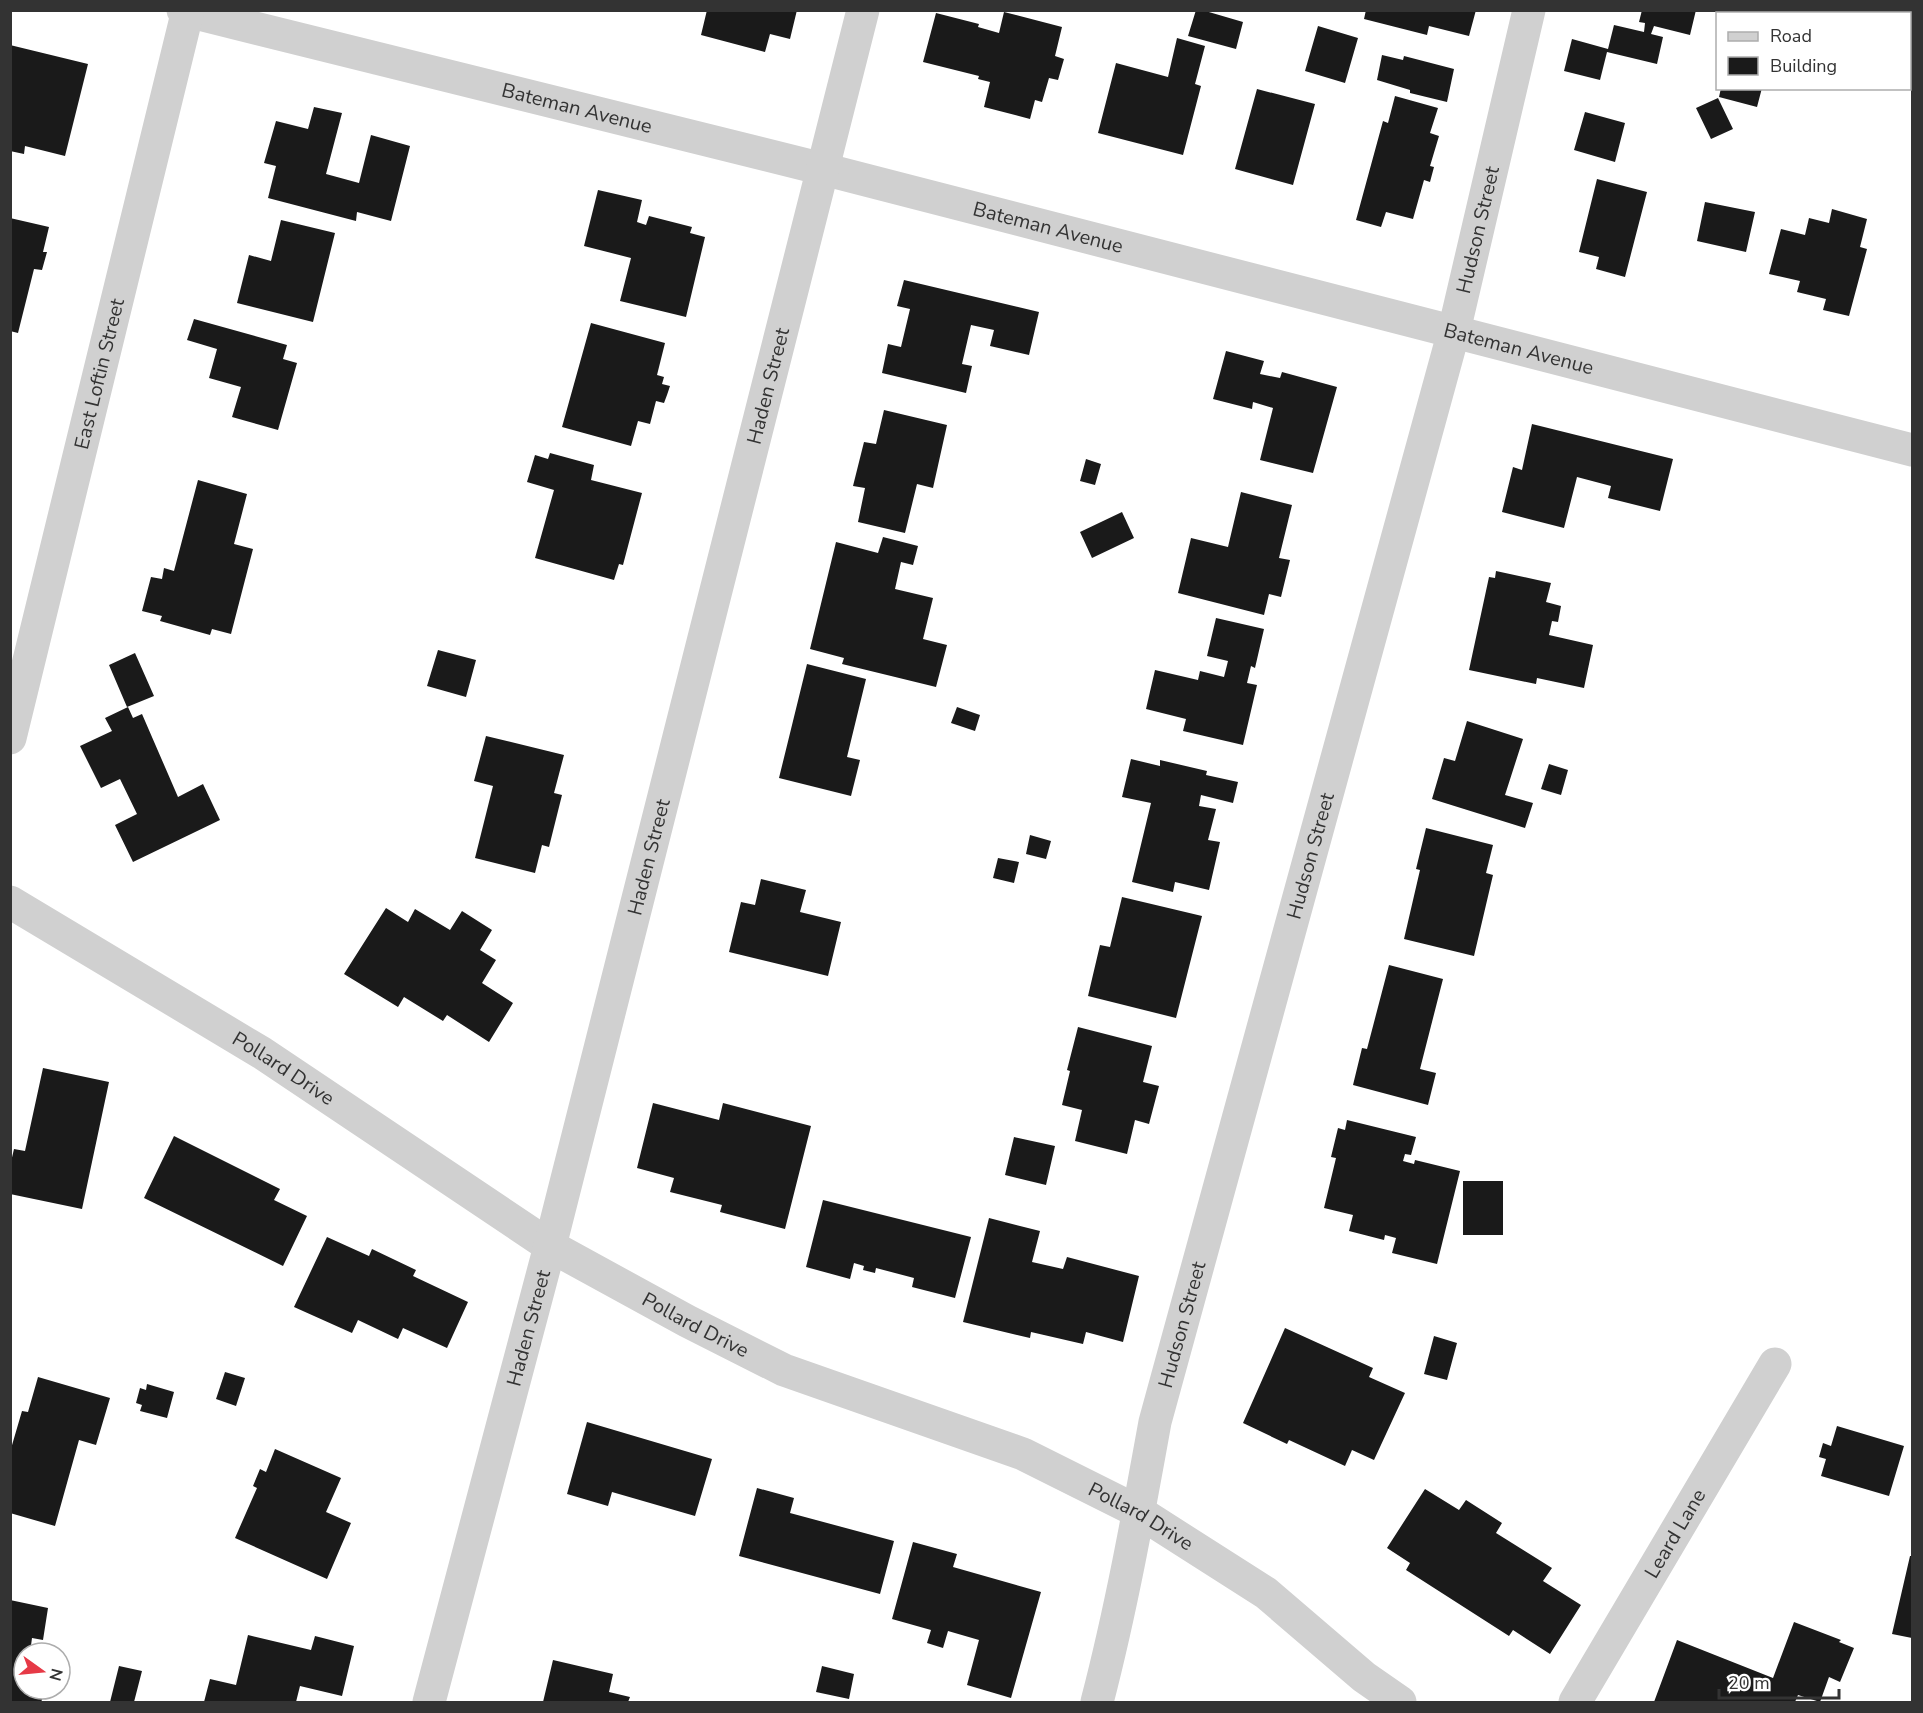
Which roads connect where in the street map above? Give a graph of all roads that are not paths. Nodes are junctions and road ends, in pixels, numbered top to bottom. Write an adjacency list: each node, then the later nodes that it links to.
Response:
1 (863, 10): 4 (street, Haden Street)
2 (1529, 10): 5 (street, Hudson Street)
3 (186, 11): 4 (street, Bateman Avenue); 7 (street, East Loftin Street)
4 (823, 169): 5 (street, Bateman Avenue); 9 (street, Haden Street)
5 (1454, 331): 6 (street, Bateman Avenue); 11 (street, Hudson Street)
6 (1912, 450)
7 (10, 738)
8 (10, 902): 9 (street, Pollard Drive)
9 (550, 1246): 11 (street, Pollard Drive); 12 (street, Haden Street)
10 (1775, 1364): 15 (street, Leard Lane)
11 (1139, 1512): 13 (street, Hudson Street); 14 (street, Pollard Drive)
12 (429, 1702)
13 (1097, 1702)
14 (1400, 1702)
15 (1575, 1702)

